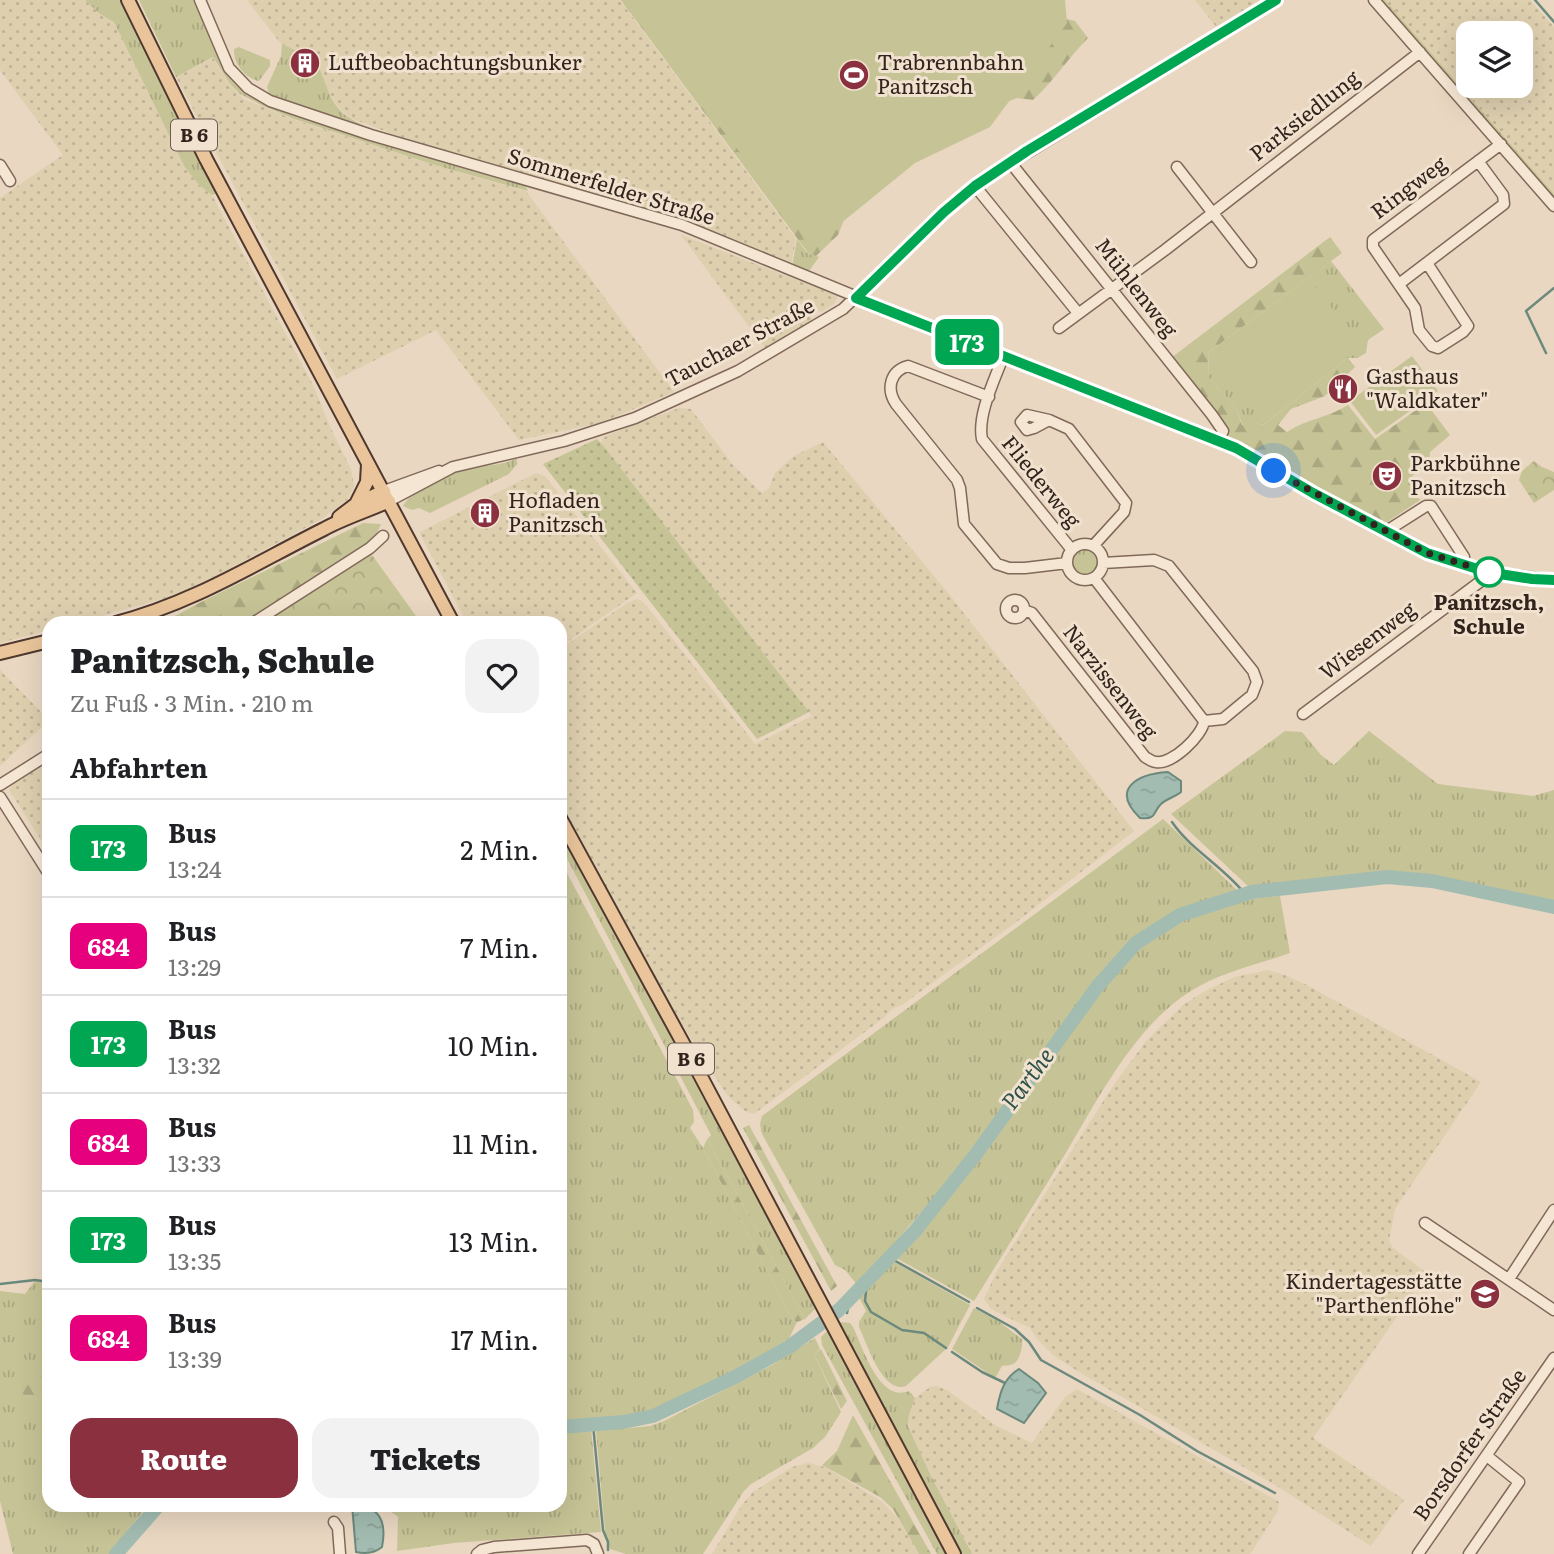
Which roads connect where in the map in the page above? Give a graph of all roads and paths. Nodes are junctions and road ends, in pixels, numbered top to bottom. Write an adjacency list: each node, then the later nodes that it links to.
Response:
1 (128, 0): 26 (main road, B 6)
2 (200, 0): 19 (street, Sommerfelder Straße)
3 (1276, 0): 8 (street, Tauchaer Straße)
4 (1374, 0): 5 (street)
5 (1420, 52): 6 (street); 14 (street, Parksiedlung)
6 (1501, 144): 7 (street, Ringweg); 13 (street)
7 (1478, 161): 16 (street, Ringweg); 17 (street, Ringweg)
8 (1010, 162): 12 (street, Tauchaer Straße); 18 (street, Mühlenweg)
9 (0, 165): 11 (street)
10 (1177, 167): 14 (street)
11 (10, 181)
12 (975, 186): 19 (street, Tauchaer Straße); 20 (street)
13 (1554, 206)
14 (1214, 212): 15 (street); 18 (street, Parksiedlung)
15 (1251, 262)
16 (1427, 263): 17 (street, Ringweg); 17 (street, Ringweg)
17 (1399, 284)
18 (1112, 289): 20 (street, Parksiedlung); 25 (street, Mühlenweg)
19 (856, 298): 22 (street, Sommerfelder Straße); 27 (street, Tauchaer Straße)
20 (1078, 313): 21 (street, Parksiedlung)
21 (1059, 328)
22 (1003, 357): 23 (street, Fliederweg); 25 (street, Sommerfelder Straße)
23 (989, 397): 33 (street, Fliederweg); 34 (street)
24 (1049, 420): 32 (street)
25 (1219, 441): 30 (street, Sommerfelder Straße)
26 (368, 463): 27 (main road, B 6); 28 (main road)
27 (386, 496): 28 (main road); 29 (main road); 43 (main road, B 6)
28 (356, 504): 29 (main road)
29 (326, 528): 41 (main road)
30 (1385, 532): 36 (street, Sommerfelder Straße); 36 (street)
31 (383, 536): 42 (street)
32 (1093, 546): 33 (street, Fliederweg); 35 (street, Fliederweg)
33 (1072, 551): 34 (street, Fliederweg)
34 (1067, 564): 38 (street, Fliederweg)
35 (1103, 564): 38 (street); 47 (street)
36 (1462, 564): 37 (street, Sommerfelder Straße)
37 (1487, 572): 39 (street, Sommerfelder Straße); 46 (street, Wiesenweg)
38 (1094, 578): 47 (street, Fliederweg)
39 (1554, 580)
40 (1024, 610): 47 (street, Narzissenweg)
41 (139, 616)
42 (264, 616)
43 (449, 616)
44 (42, 643): 45 (main road)
45 (0, 653)
46 (1303, 714)
47 (1204, 721)
48 (42, 758): 49 (street)
49 (0, 785)
50 (0, 797): 52 (street)
51 (567, 831): 63 (main road, B 6)
52 (42, 863)
53 (1554, 1210): 55 (street)
54 (1425, 1223): 55 (street)
55 (1509, 1279): 56 (street)
56 (1554, 1310)
57 (1554, 1358): 58 (street, Borsdorfer Straße)
58 (1487, 1456): 64 (street, Borsdorfer Straße); 65 (street)
59 (334, 1522): 60 (street)
60 (340, 1554)
61 (477, 1554): 62 (street)
62 (598, 1554)
63 (954, 1554)
64 (1418, 1554)
65 (1469, 1554)

